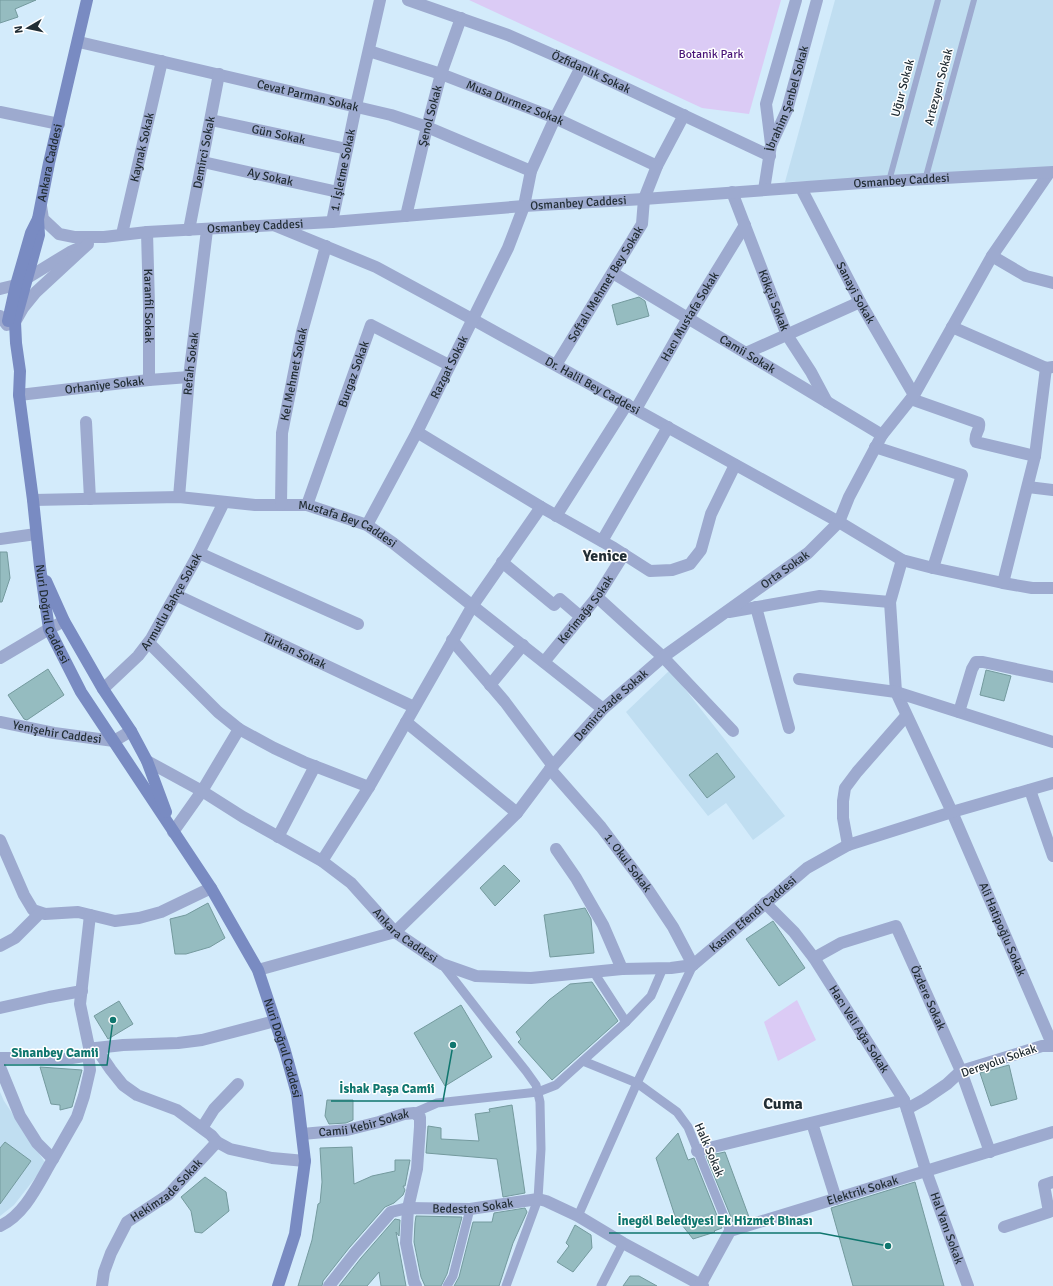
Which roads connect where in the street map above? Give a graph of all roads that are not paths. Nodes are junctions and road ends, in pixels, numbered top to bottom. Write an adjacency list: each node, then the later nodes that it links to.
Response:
1 (87, 0): 9 (main road, Ankara Caddesi)
2 (380, 0): 10 (street, 1. İşletme Sokak)
3 (408, 0): 8 (street, Özfidanlık Sokak)
4 (796, 0): 23 (street, İbrahim Şenbel Sokak)
5 (817, 0): 23 (street, İbrahim Şenbel Sokak)
6 (938, 0): 29 (lane, Uğur Sokak)
7 (974, 0): 28 (lane, Artezyen Sokak)
8 (461, 18): 12 (street, Özfidanlık Sokak); 14 (street, Şenol Sokak)
9 (78, 42): 11 (street, Cevat Parman Sokak); 20 (main road, Ankara Caddesi)
10 (369, 51): 14 (street, Musa Durmez Sokak); 15 (street, 1. İşletme Sokak)
11 (162, 61): 13 (street, Cevat Parman Sokak); 45 (street, Kaynak Sokak)
12 (581, 67): 17 (street, Özfidanlık Sokak); 18 (street, Razgat Sokak)
13 (219, 74): 15 (street, Cevat Parman Sokak); 19 (street, Demirci Sokak)
14 (441, 74): 18 (street, Musa Durmez Sokak); 21 (street, Şenol Sokak)
15 (356, 106): 21 (street, Cevat Parman Sokak); 22 (street, 1. İşletme Sokak)
16 (0, 112): 20 (street)
17 (684, 115): 23 (street, Özfidanlık Sokak); 25 (street, Softalı Mehmet Bey Sokak)
18 (555, 118): 25 (street, Musa Durmez Sokak); 26 (street, Razgat Sokak)
19 (211, 120): 22 (street, Gün Sokak); 24 (street, Demirci Sokak)
20 (59, 124): 35 (main road, Ankara Caddesi)
21 (427, 127): 26 (street, Cevat Parman Sokak); 37 (street, Şenol Sokak)
22 (347, 149): 32 (street, 1. İşletme Sokak)
23 (770, 151): 31 (street)
24 (203, 162): 32 (street, Ay Sokak); 42 (street, Demirci Sokak)
25 (657, 166): 34 (street, Softalı Mehmet Bey Sokak)
26 (531, 171): 36 (street, Razgat Sokak)
27 (1051, 172): 28 (street, Osmanbey Caddesi); 49 (street)
28 (925, 180): 29 (street, Osmanbey Caddesi)
29 (889, 181): 30 (street, Osmanbey Caddesi)
30 (801, 188): 31 (street, Osmanbey Caddesi); 56 (street, Sanayi Sokak)
31 (764, 190): 33 (street, Osmanbey Caddesi)
32 (338, 192): 39 (street, 1. İşletme Sokak)
33 (732, 192): 34 (street, Osmanbey Caddesi); 40 (street, Kökçü Sokak)
34 (644, 199): 36 (street, Osmanbey Caddesi); 50 (street, Softalı Mehmet Bey Sokak)
35 (41, 206): 38 (main road, Ankara Caddesi); 46 (street)
36 (524, 206): 37 (street, Osmanbey Caddesi); 58 (street, Razgat Sokak)
37 (406, 216): 39 (street, Osmanbey Caddesi)
38 (38, 219): 51 (main road); 54 (main road, Ankara Caddesi)
39 (332, 222): 41 (street, Osmanbey Caddesi)
40 (745, 225): 57 (street, Hacı Mustafa Sokak); 61 (street, Kökçü Sokak)
41 (276, 226): 43 (street, Osmanbey Caddesi); 48 (street, Dr. Halil Bey Caddesi)
42 (189, 230): 43 (street, Osmanbey Caddesi); 44 (street, Osmanbey Caddesi)
43 (207, 230): 66 (street, Refah Sokak)
44 (147, 232): 45 (street, Osmanbey Caddesi); 67 (street, Karanfil Sokak)
45 (122, 234): 46 (street, Osmanbey Caddesi)
46 (104, 237): 47 (street)
47 (88, 244): 51 (street); 55 (street)
48 (326, 246): 58 (street, Dr. Halil Bey Caddesi); 85 (street, Kel Mehmet Sokak)
49 (992, 256): 52 (street); 60 (street)
50 (613, 273): 57 (street, Camii Sokak); 64 (street, Softalı Mehmet Bey Sokak)
51 (28, 278): 54 (street)
52 (1053, 283)
53 (0, 289): 54 (street)
54 (19, 290): 55 (street); 59 (main road, Ankara Caddesi)
55 (36, 292): 59 (street)
56 (860, 302): 61 (street); 69 (street, Sanayi Sokak)
57 (688, 318): 62 (street, Camii Sokak); 71 (street, Hacı Mustafa Sokak)
58 (472, 319): 63 (street, Razgat Sokak); 64 (street, Dr. Halil Bey Caddesi)
59 (6, 322): 68 (main road, Ankara Caddesi)
60 (952, 327): 65 (street); 69 (street)
61 (787, 335): 62 (street); 70 (street, Kökçü Sokak)
62 (746, 354): 70 (street, Camii Sokak)
63 (449, 365): 74 (street, Razgat Sokak); 86 (street, Burgaz Sokak)
64 (556, 365): 71 (street, Dr. Halil Bey Caddesi)
65 (1050, 367): 77 (street)
66 (190, 377): 67 (street, Orhaniye Sokak); 81 (street, Refah Sokak)
67 (149, 380): 68 (street, Orhaniye Sokak)
68 (19, 395): 83 (main road, Ankara Caddesi)
69 (912, 397): 75 (street); 77 (street)
70 (827, 402): 75 (street, Camii Sokak)
71 (632, 406): 73 (street, Dr. Halil Bey Caddesi); 88 (street, Hacı Mustafa Sokak)
72 (86, 422): 82 (street)
73 (668, 427): 78 (street, Dr. Halil Bey Caddesi); 93 (street)
74 (417, 432): 87 (street); 90 (street, Razgat Sokak)
75 (882, 435): 76 (street)
76 (875, 447): 89 (street); 99 (street)
77 (1035, 456): 79 (street)
78 (735, 465): 89 (street, Dr. Halil Bey Caddesi); 95 (street)
79 (1028, 487): 80 (street); 100 (street)
80 (1053, 490)
81 (179, 497): 82 (street, Mustafa Bey Caddesi); 84 (street, Mustafa Bey Caddesi)
82 (90, 499): 83 (street, Mustafa Bey Caddesi)
83 (33, 500): 91 (main road, Ankara Caddesi)
84 (224, 502): 85 (street, Mustafa Bey Caddesi); 94 (street, Armutlu Bahçe Sokak)
85 (281, 505): 86 (street, Mustafa Bey Caddesi)
86 (307, 505): 90 (street, Mustafa Bey Caddesi)
87 (541, 507): 88 (street); 97 (street)
88 (556, 516): 93 (street)
89 (840, 522): 96 (street, Dr. Halil Bey Caddesi); 107 (street, Orta Sokak)
90 (367, 525): 105 (street, Mustafa Bey Caddesi)
91 (36, 534): 92 (street); 98 (main road, Ankara Caddesi)
92 (0, 539)
93 (602, 541): 95 (street)
94 (199, 553): 102 (street, Armutlu Bahçe Sokak); 110 (street)
95 (624, 554): 103 (street, Kerimağa Sokak)
96 (902, 560): 99 (street, Dr. Halil Bey Caddesi); 104 (street, Ali Hatipoğlu Sokak)
97 (502, 562): 105 (street); 108 (street)
98 (40, 567): 109 (main road, Nuri Doğrul Caddesi); 111 (main road, Nuri Doğrul Caddesi)
99 (933, 568): 100 (street, Dr. Halil Bey Caddesi)
100 (1003, 583): 101 (street, Dr. Halil Bey Caddesi)
101 (1053, 588)
102 (176, 595): 113 (street, Armutlu Bahçe Sokak); 123 (street, Türkan Sokak)
103 (597, 597): 108 (street, Kerimağa Sokak); 115 (street)
104 (890, 602): 106 (street, Demircizade Sokak); 122 (street, Ali Hatipoğlu Sokak)
105 (473, 605): 112 (street); 114 (street, Mustafa Bey Caddesi)
106 (756, 607): 107 (street, Demircizade Sokak); 129 (street)
107 (726, 613): 115 (street, Demircizade Sokak)
108 (581, 617): 117 (street, Kerimağa Sokak)
109 (64, 621): 111 (street); 121 (main road, Nuri Doğrul Caddesi)
110 (358, 624)
111 (49, 629): 116 (street); 133 (main road, Nuri Doğrul Caddesi)
112 (452, 640): 120 (street, 1. Okul Sokak); 123 (street)
113 (149, 643): 121 (street, Armutlu Bahçe Sokak); 130 (street)
114 (523, 645): 117 (street, Mustafa Bey Caddesi); 120 (street)
115 (663, 657): 124 (street, Demircizade Sokak); 132 (street)
116 (0, 658)
117 (544, 662): 124 (street, Mustafa Bey Caddesi)
118 (1053, 677): 125 (street)
119 (799, 679): 122 (street)
120 (490, 685): 137 (street, 1. Okul Sokak)
121 (103, 689): 131 (main road, Nuri Doğrul Caddesi)
122 (896, 692): 125 (street); 126 (street, Ali Hatipoğlu Sokak)
123 (414, 707): 128 (street)
124 (603, 709): 137 (street, Demircizade Sokak)
125 (959, 712): 134 (street)
126 (906, 716): 142 (street, Ali Hatipoğlu Sokak); 147 (street)
127 (0, 722): 133 (street, Yenişehir Caddesi)
128 (406, 722): 139 (street); 143 (street)
129 (789, 728)
130 (239, 729): 136 (street); 141 (street)
131 (131, 731): 133 (street); 135 (main road, Nuri Doğrul Caddesi)
132 (733, 731)
133 (114, 741): 144 (main road, Nuri Doğrul Caddesi)
134 (1053, 742)
135 (147, 760): 141 (street, Ankara Caddesi); 144 (main road, Nuri Doğrul Caddesi)
136 (315, 766): 139 (street); 145 (street)
137 (552, 768): 143 (street, Demircizade Sokak); 159 (street, 1. Okul Sokak)
138 (1053, 783): 140 (street, Kasım Efendi Caddesi)
139 (369, 787): 150 (street)
140 (1030, 790): 142 (street, Kasım Efendi Caddesi); 149 (street)
141 (202, 791): 144 (street); 145 (street, Ankara Caddesi)
142 (952, 812): 147 (street, Kasım Efendi Caddesi); 168 (street, Ali Hatipoğlu Sokak)
143 (517, 813): 155 (street, Demircizade Sokak)
144 (173, 832): 151 (main road, Nuri Doğrul Caddesi)
145 (278, 837): 150 (street, Ankara Caddesi)
146 (0, 840): 153 (street)
147 (848, 845): 152 (street, Kasım Efendi Caddesi)
148 (556, 849): 161 (street)
149 (1053, 856)
150 (322, 861): 155 (street, Ankara Caddesi)
151 (211, 888): 154 (street); 162 (main road, Nuri Doğrul Caddesi)
152 (765, 903): 157 (street, Hacı Veli Ağa Sokak); 159 (street, Kasım Efendi Caddesi)
153 (40, 912): 154 (street); 156 (street)
154 (90, 915): 164 (street)
155 (395, 932): 158 (street, Ankara Caddesi); 162 (street)
156 (0, 946)
157 (814, 958): 173 (street, Özdere Sokak); 177 (street, Hacı Veli Ağa Sokak)
158 (442, 964): 163 (street); 176 (street, Ankara Caddesi)
159 (693, 965): 160 (street); 174 (street)
160 (663, 968): 161 (street); 167 (street, Camii Kebir Sokak)
161 (622, 969): 163 (street)
162 (258, 970): 166 (main road, Nuri Doğrul Caddesi)
163 (593, 972): 167 (street)
164 (82, 991): 165 (street); 169 (street)
165 (0, 1008)
166 (275, 1021): 169 (street); 182 (main road, Nuri Doğrul Caddesi)
167 (626, 1022): 171 (street, Camii Kebir Sokak)
168 (1053, 1046): 173 (street, Dereyolu Sokak)
169 (91, 1051): 170 (street); 180 (street); 186 (street)
170 (0, 1058)
171 (583, 1061): 174 (street, Halk Sokak); 176 (street, Camii Kebir Sokak)
172 (0, 1067): 186 (street)
173 (961, 1071): 177 (street, Dereyolu Sokak); 185 (street, Özdere Sokak)
174 (637, 1083): 184 (street, Halk Sokak); 194 (street)
175 (238, 1084): 180 (street)
176 (538, 1092): 178 (street, Camii Kebir Sokak); 190 (street, Ankara Caddesi)
177 (906, 1105): 179 (street, Dereyolu Sokak); 188 (street, Hacı Veli Ağa Sokak)
178 (414, 1113): 182 (street, Camii Kebir Sokak); 192 (street)
179 (812, 1122): 184 (street, Dereyolu Sokak); 191 (street)
180 (202, 1128): 183 (street)
181 (1053, 1132): 185 (street, Elektrik Sokak)
182 (304, 1134): 187 (main road, Nuri Doğrul Caddesi)
183 (217, 1142): 187 (street); 200 (street, Hekimzade Sokak)
184 (697, 1151): 197 (street, Halk Sokak)
185 (990, 1152): 188 (street, Elektrik Sokak)
186 (53, 1159): 195 (street)
187 (305, 1161): 201 (main road, Nuri Doğrul Caddesi)
188 (926, 1171): 191 (street, Elektrik Sokak); 207 (street, Hal Yanı Sokak)
189 (1053, 1182): 196 (street)
190 (538, 1198): 193 (street, Bedesten Sokak); 194 (street); 205 (street, Ankara Caddesi)
191 (836, 1199): 197 (street, Elektrik Sokak)
192 (408, 1208): 193 (street, Bedesten Sokak); 202 (street, Bedesten Sokak); 203 (street)
193 (470, 1210): 204 (street)
194 (578, 1216): 198 (street)
195 (0, 1226)
196 (1004, 1228)
197 (730, 1231): 199 (street)
198 (623, 1243): 199 (street); 206 (street)
199 (701, 1285)
200 (102, 1286)
201 (278, 1286)
202 (330, 1286)
203 (416, 1286)
204 (447, 1286)
205 (506, 1286)
206 (602, 1286)
207 (968, 1286)

